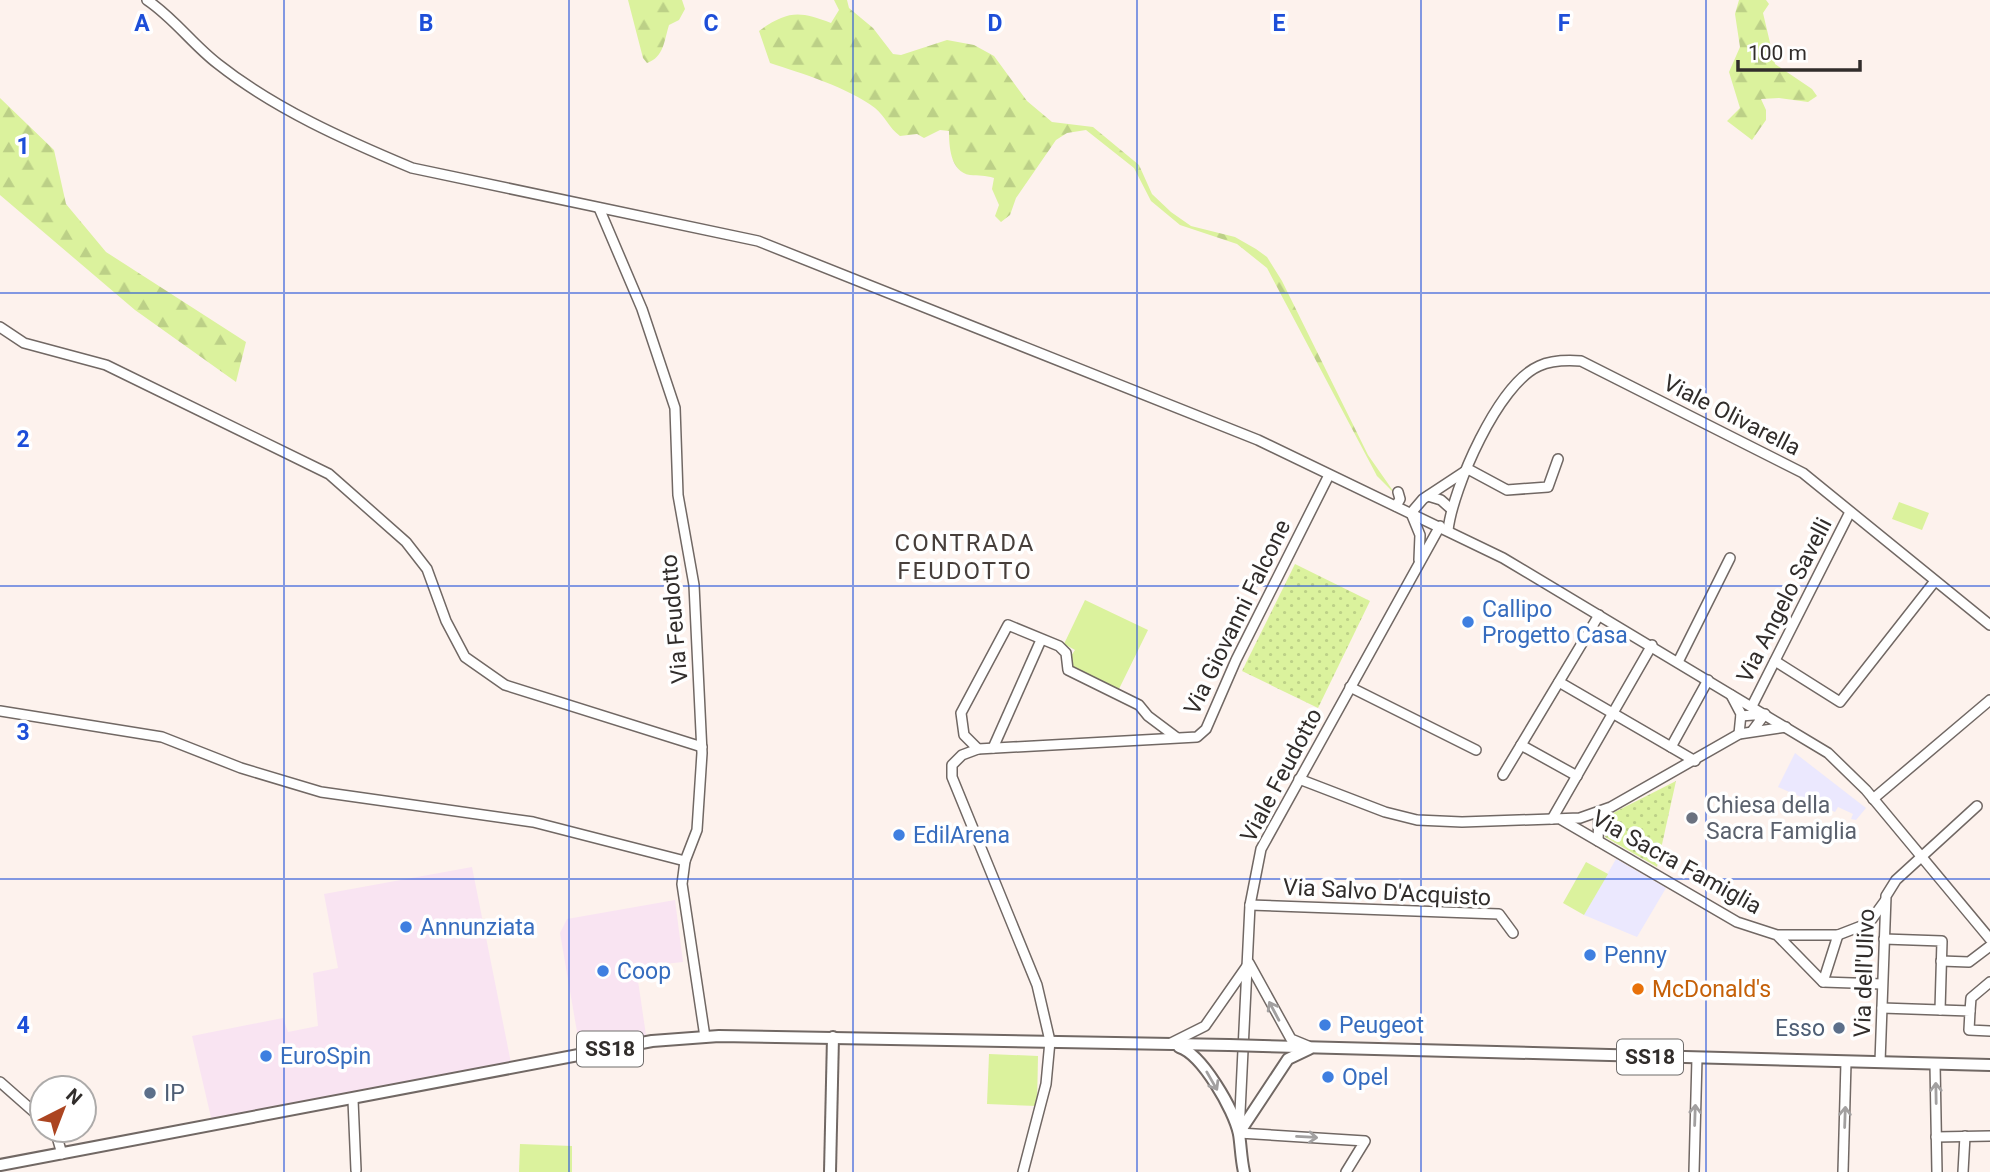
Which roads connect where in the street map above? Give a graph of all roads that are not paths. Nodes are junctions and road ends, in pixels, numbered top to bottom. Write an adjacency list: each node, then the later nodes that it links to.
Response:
1 (147, 0): 2 (street)
2 (599, 208): 6 (street); 38 (street, Via Feudotto)
3 (0, 327): 38 (street)
4 (1558, 460): 5 (street)
5 (1468, 469): 8 (street, Viale Olivarella); 10 (street, Viale Olivarella); 11 (street, Viale Olivarella)
6 (1329, 475): 9 (street); 36 (street, Via Giovanni Falcone)
7 (1398, 492): 9 (street)
8 (1428, 496): 10 (street); 12 (street, Viale Olivarella)
9 (1396, 506): 12 (street)
10 (1451, 508): 13 (street, Viale Olivarella)
11 (1850, 512): 16 (street, Viale Olivarella); 21 (street, Via Angelo Savelli)
12 (1411, 513): 13 (street); 14 (street)
13 (1439, 526): 14 (street, Viale Feudotto); 17 (street)
14 (1421, 557): 25 (street, Viale Feudotto)
15 (1730, 558): 22 (street)
16 (1935, 581): 18 (street, Viale Olivarella); 21 (street)
17 (1599, 615): 20 (street); 24 (street)
18 (1990, 625)
19 (1041, 640): 36 (street); 40 (street); 41 (street)
20 (1651, 645): 22 (street); 30 (street)
21 (1775, 661): 28 (street, Via Angelo Savelli)
22 (1678, 662): 23 (street)
23 (1708, 680): 26 (street); 39 (street)
24 (1559, 682): 30 (street); 37 (street)
25 (1350, 687): 42 (street); 46 (street, Viale Feudotto)
26 (1727, 691): 28 (street); 32 (street)
27 (1990, 700): 47 (street)
28 (1752, 706): 31 (street)
29 (0, 711): 53 (street)
30 (1613, 713): 39 (street); 45 (street)
31 (1765, 714): 32 (street); 33 (street); 34 (street)
32 (1741, 716): 35 (street)
33 (1786, 727): 34 (street); 47 (street)
34 (1753, 730): 35 (street)
35 (1739, 734): 43 (street)
36 (1176, 737): 40 (street, Via Giovanni Falcone)
37 (1521, 745): 44 (street); 45 (street)
38 (702, 747): 53 (street, Via Feudotto)
39 (1671, 747): 43 (street)
40 (993, 748): 41 (street, Via Giovanni Falcone)
41 (978, 749): 74 (street)
42 (1476, 750)
43 (1695, 761): 49 (street)
44 (1503, 775)
45 (1577, 776): 50 (street)
46 (1299, 779): 50 (street); 55 (street, Viale Feudotto)
47 (1873, 799): 52 (street)
48 (1977, 806): 52 (street, Via dell'Ulivo)
49 (1599, 812): 50 (street); 51 (street)
50 (1557, 819): 51 (street, Via Sacra Famiglia)
51 (1598, 841): 59 (street, Via Sacra Famiglia)
52 (1921, 856): 54 (street, Via dell'Ulivo); 56 (street)
53 (685, 861): 72 (street, Via Feudotto)
54 (1886, 899): 58 (street); 60 (street, Via dell'Ulivo)
55 (1250, 905): 57 (street, Via Salvo D'Acquisto); 64 (street, Viale Feudotto)
56 (1986, 927): 61 (street)
57 (1513, 933)
58 (1838, 935): 59 (street, Via Sacra Famiglia); 65 (street)
59 (1777, 936): 65 (street, Via Sacra Famiglia)
60 (1884, 939): 63 (street); 67 (street, Via dell'Ulivo)
61 (1990, 939)
62 (1990, 946): 63 (street)
63 (1941, 961): 69 (street)
64 (1249, 963): 75 (street); 76 (street, one-way to 64); 85 (street, Viale Feudotto)
65 (1823, 982): 67 (street)
66 (1990, 982): 70 (street)
67 (1882, 984): 68 (street, Via dell'Ulivo)
68 (1882, 1008): 69 (street); 79 (street, Via dell'Ulivo)
69 (1940, 1010): 70 (street)
70 (1969, 1011): 71 (street)
71 (1990, 1031)
72 (705, 1037): 73 (main road, SS18); 83 (main road, SS18)
73 (833, 1037): 74 (main road, SS18); 93 (main road)
74 (1050, 1041): 75 (main road, SS18); 94 (street)
75 (1170, 1044): 76 (main road, SS18, bridge); 85 (main road, one-way to 85)
76 (1311, 1048): 77 (main road, SS18); 85 (main road)
77 (1697, 1058): 78 (main road, SS18); 97 (street, one-way to 77)
78 (1846, 1062): 79 (main road, SS18); 98 (street, one-way to 78)
79 (1880, 1062): 80 (main road, SS18)
80 (1936, 1064): 81 (main road, SS18); 88 (street, one-way to 80)
81 (1990, 1065)
82 (0, 1082): 84 (street)
83 (354, 1100): 90 (main road, SS18); 92 (street)
84 (28, 1107)
85 (1239, 1133): 95 (main road); 96 (street, one-way to 96)
86 (1965, 1136): 87 (street); 88 (street); 100 (street)
87 (1990, 1136)
88 (1936, 1137): 99 (street)
89 (59, 1144): 90 (street)
90 (62, 1154): 91 (main road, SS18)
91 (0, 1165)
92 (356, 1170)
93 (830, 1172)
94 (1023, 1172)
95 (1244, 1172)
96 (1346, 1172)
97 (1694, 1172)
98 (1843, 1172)
99 (1937, 1172)
100 (1963, 1172)

